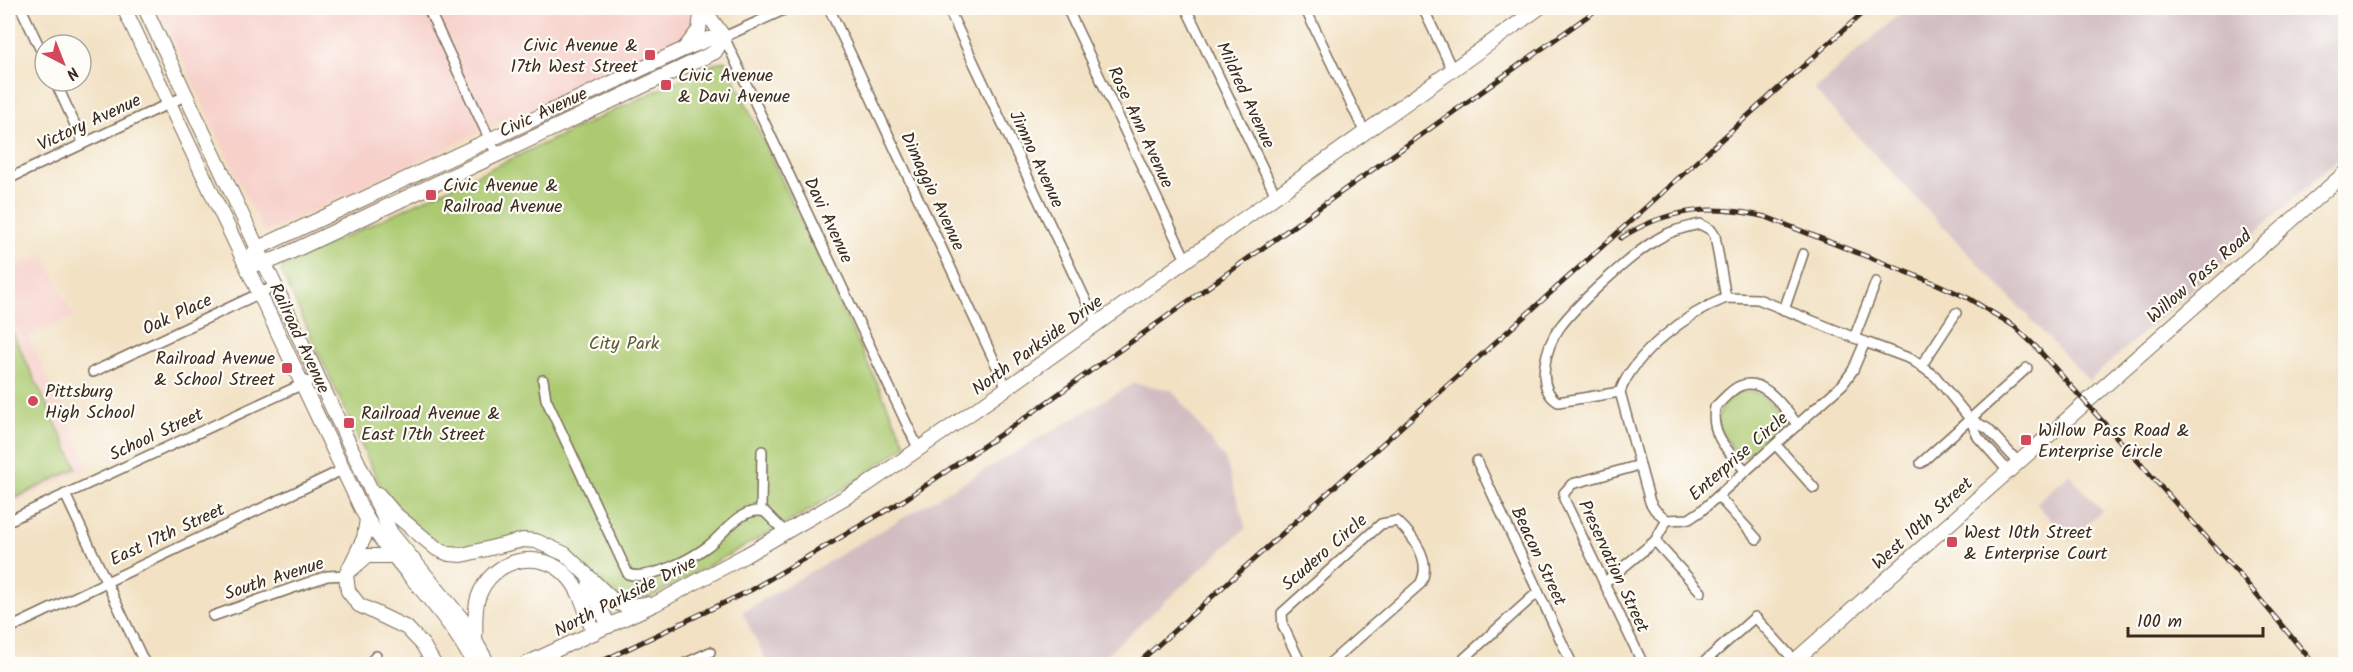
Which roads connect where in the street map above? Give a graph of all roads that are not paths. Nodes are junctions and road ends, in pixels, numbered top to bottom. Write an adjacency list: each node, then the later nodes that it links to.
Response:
1 (21, 8): 14 (street)
2 (124, 8): 20 (main road, Railroad Avenue)
3 (145, 8): 19 (main road, Railroad Avenue)
4 (428, 8): 22 (street)
5 (703, 8): 15 (main road, Davi Avenue); 16 (main road)
6 (788, 8): 15 (street)
7 (829, 8): 48 (street, Dimaggio Avenue)
8 (948, 8): 39 (street, Jimno Avenue)
9 (1067, 8): 30 (street, Rose Ann Avenue)
10 (1186, 8): 27 (street, Mildred Avenue)
11 (1305, 8): 21 (street)
12 (1423, 8): 17 (street)
13 (1539, 8): 17 (main road, North Parkside Drive)
14 (33, 34)
15 (724, 37): 16 (main road, Civic Avenue); 24 (main road, Civic Avenue); 54 (street, Davi Avenue)
16 (684, 49): 22 (main road, Civic Avenue)
17 (1452, 69): 21 (main road, North Parkside Drive)
18 (61, 93): 23 (street)
19 (185, 96): 20 (street, Victory Avenue); 28 (main road, Railroad Avenue)
20 (169, 103): 23 (street, Victory Avenue); 31 (main road, Railroad Avenue)
21 (1365, 133): 27 (main road, North Parkside Drive)
22 (490, 140): 24 (street); 28 (main road, Civic Avenue)
23 (83, 142): 26 (street, Victory Avenue)
24 (496, 153): 32 (main road, Civic Avenue)
25 (2346, 172): 50 (main road, Willow Pass Road)
26 (8, 179)
27 (1276, 196): 30 (main road, North Parkside Drive)
28 (258, 248): 31 (main road, Civic Avenue); 32 (main road, Railroad Avenue)
29 (1803, 254): 37 (street)
30 (1186, 260): 39 (main road, North Parkside Drive)
31 (246, 264): 32 (main road, Civic Avenue); 35 (main road, Railroad Avenue)
32 (265, 264): 34 (main road, Railroad Avenue)
33 (1876, 282): 40 (street)
34 (275, 286): 35 (street, Oak Place); 45 (main road, Railroad Avenue)
35 (259, 293): 44 (street, Oak Place); 47 (main road, Railroad Avenue)
36 (1726, 298): 37 (street); 49 (street); 49 (street)
37 (1784, 310): 40 (street)
38 (1956, 313): 42 (street)
39 (1097, 324): 48 (main road, North Parkside Drive)
40 (1854, 338): 41 (street)
41 (1865, 342): 42 (street); 52 (street, Enterprise Circle)
42 (1922, 365): 51 (street)
43 (2027, 368): 51 (street)
44 (93, 372)
45 (318, 377): 47 (street, School Street); 61 (main road, Railroad Avenue)
46 (543, 380): 66 (street)
47 (302, 385): 60 (main road, Railroad Avenue); 64 (street, School Street)
48 (1007, 388): 54 (main road, North Parkside Drive)
49 (1620, 392): 58 (street)
50 (2078, 409): 59 (main road, West 10th Street)
51 (1970, 419): 57 (street); 59 (street); 59 (street)
52 (1798, 425): 53 (street, Enterprise Circle); 62 (street)
53 (1776, 445): 62 (street, Enterprise Circle); 63 (street)
54 (919, 450): 70 (main road, North Parkside Drive)
55 (762, 451): 66 (street)
56 (1477, 461): 78 (street, Beacon Street)
57 (1922, 463)
58 (1640, 465): 68 (street); 77 (street, Preservation Street)
59 (2013, 467): 90 (main road, West 10th Street)
60 (342, 470): 67 (main road, Railroad Avenue); 76 (street, East 17th Street)
61 (361, 470): 74 (main road); 85 (main road, Railroad Avenue)
62 (1746, 471): 65 (street, Enterprise Circle)
63 (1814, 488)
64 (65, 494): 69 (street, School Street); 76 (street)
65 (1718, 496): 68 (street, Enterprise Circle); 71 (street)
66 (761, 510): 70 (street)
67 (367, 519): 73 (main road, Railroad Avenue); 75 (main road)
68 (1666, 520): 72 (street)
69 (8, 521)
70 (785, 532): 80 (main road, North Parkside Drive)
71 (1757, 539)
72 (1655, 541): 77 (street); 79 (street)
73 (394, 556): 75 (main road); 85 (main road, Railroad Avenue)
74 (584, 574): 80 (main road); 82 (main road)
75 (346, 575): 81 (street, South Avenue); 92 (main road)
76 (106, 582): 83 (street, East 17th Street); 88 (street)
77 (1604, 583): 89 (street, Preservation Street)
78 (1538, 592): 99 (street); 100 (street, Beacon Street)
79 (1701, 592)
80 (655, 604): 82 (main road, North Parkside Drive)
81 (213, 616)
82 (609, 626): 84 (main road, North Parkside Drive)
83 (8, 629)
84 (594, 633): 85 (main road); 95 (main road, North Parkside Drive)
85 (469, 641): 93 (main road, Railroad Avenue); 94 (main road, Railroad Avenue)
86 (710, 652): 96 (street)
87 (376, 656): 91 (street)
88 (141, 663)
89 (1642, 663)
90 (1793, 663): 101 (street)
91 (369, 664)
92 (434, 664)
93 (474, 664)
94 (488, 664)
95 (526, 664)
96 (684, 664)
97 (1301, 664): 98 (street, Scudero Circle)
98 (1329, 664)
99 (1458, 664)
100 (1572, 664)
101 (1702, 664)

